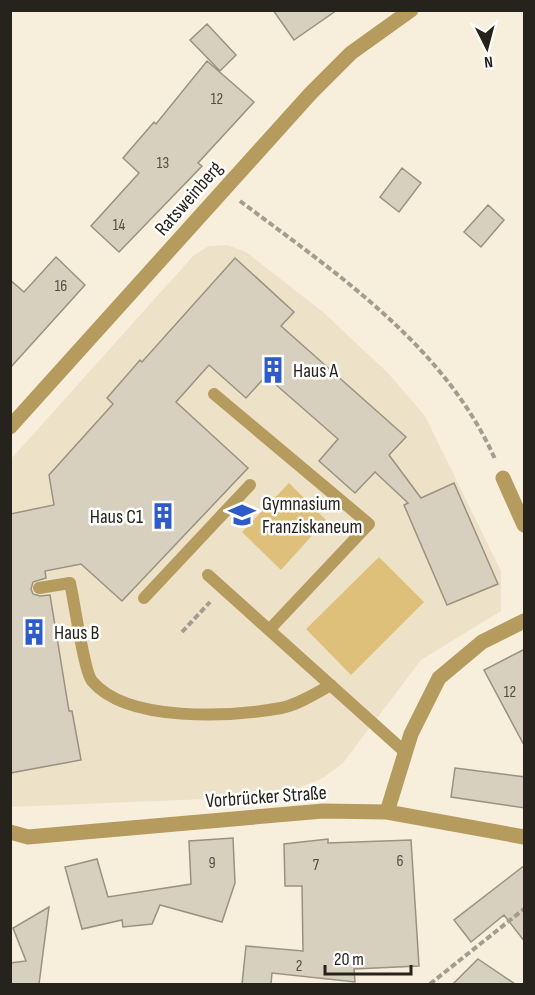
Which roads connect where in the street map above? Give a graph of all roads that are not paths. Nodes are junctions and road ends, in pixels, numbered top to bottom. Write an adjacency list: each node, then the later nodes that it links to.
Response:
1 (411, 10): 3 (street, Ratsweinberg)
2 (214, 394): 11 (lane)
3 (10, 428)
4 (503, 478): 6 (street)
5 (250, 485): 9 (lane)
6 (525, 525)
7 (208, 575): 11 (lane)
8 (39, 588): 12 (lane)
9 (144, 598)
10 (525, 621): 13 (street)
11 (269, 630): 12 (lane)
12 (331, 685): 13 (lane)
13 (405, 752): 14 (street)
14 (387, 812): 15 (street, Vorbrücker Straße); 16 (street, Vorbrücker Straße)
15 (10, 832)
16 (525, 837)

